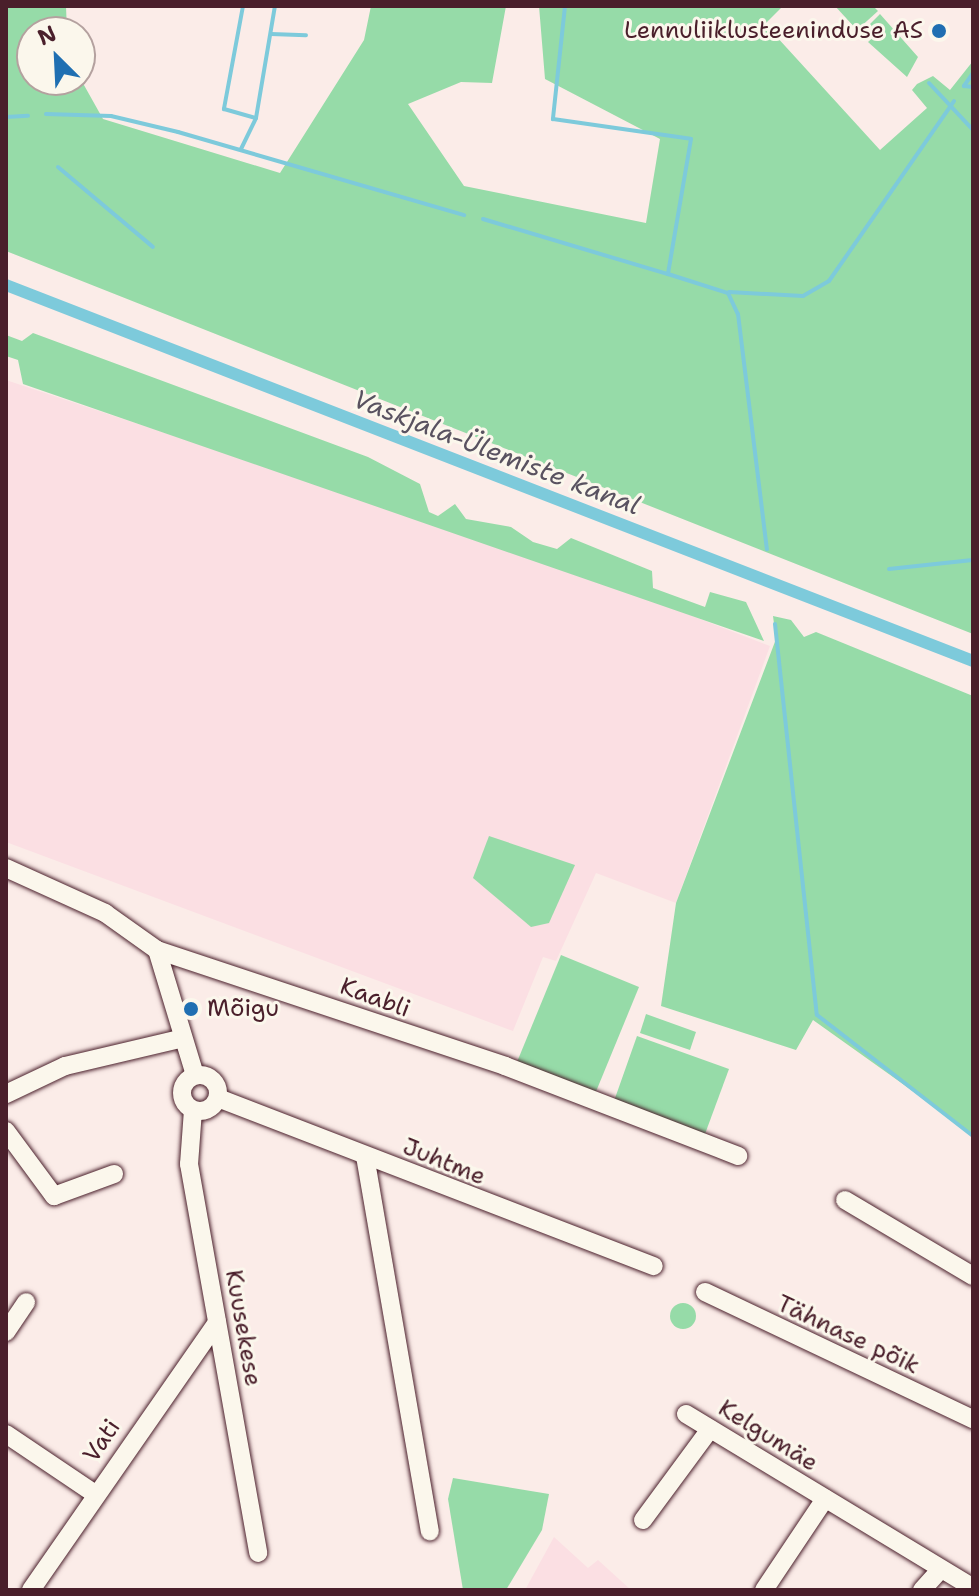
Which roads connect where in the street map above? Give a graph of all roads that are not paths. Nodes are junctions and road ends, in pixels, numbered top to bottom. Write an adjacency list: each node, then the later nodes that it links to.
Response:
1 (6, 868): 2 (street, Kaabli)
2 (157, 950): 3 (street, Juhtme); 10 (street, Kaabli)
3 (183, 1038): 4 (street, Juhtme); 5 (street)
4 (195, 1075): 6 (street, Juhtme); 7 (street, Juhtme)
5 (6, 1094)
6 (218, 1098): 7 (street); 9 (street, Juhtme)
7 (193, 1110): 17 (street, Kuusekese)
8 (6, 1131): 11 (street)
9 (365, 1156): 13 (street, Juhtme); 26 (street)
10 (738, 1156)
11 (114, 1174)
12 (845, 1200): 14 (street)
13 (654, 1266)
14 (973, 1276)
15 (705, 1292): 20 (street, Tähnase põik)
16 (26, 1302): 18 (street)
17 (217, 1322): 23 (street, Vati); 27 (street, Kuusekese)
18 (6, 1332)
19 (686, 1414): 21 (street, Kelgumäe)
20 (973, 1419)
21 (710, 1429): 24 (street, Kelgumäe); 25 (street)
22 (6, 1434): 23 (street)
23 (95, 1494): 30 (street, Vati)
24 (825, 1499): 28 (street, Kelgumäe); 31 (street, Kelgumäe)
25 (643, 1520)
26 (430, 1531)
27 (258, 1553)
28 (940, 1570): 29 (street, Kelgumäe); 32 (street)
29 (973, 1588)
30 (31, 1590)
31 (764, 1590)
32 (922, 1590)

